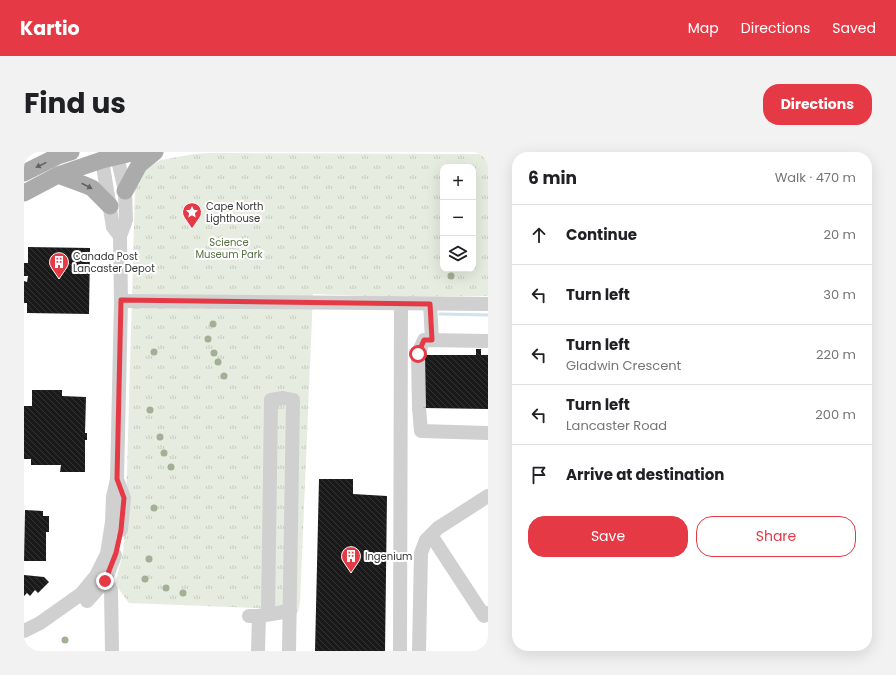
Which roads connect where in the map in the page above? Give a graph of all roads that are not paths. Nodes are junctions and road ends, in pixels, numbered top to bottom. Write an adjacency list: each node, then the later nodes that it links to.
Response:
1 (136, 152): 4 (main road)
2 (155, 152): 7 (main road)
3 (63, 153): 5 (main road, one-way to 5)
4 (109, 155): 6 (main road); 7 (street); 9 (street)
5 (24, 173)
6 (58, 176): 8 (main road); 9 (main road, one-way to 9)
7 (125, 191): 10 (street)
8 (24, 194)
9 (110, 206): 10 (street)
10 (120, 236): 11 (street)
11 (121, 300): 12 (street); 20 (street)
12 (401, 304): 13 (street); 28 (street)
13 (430, 304): 14 (street); 15 (street)
14 (488, 304)
15 (432, 340): 16 (street); 17 (street)
16 (488, 341)
17 (488, 433)
18 (488, 496): 19 (street)
19 (431, 535): 22 (street); 29 (street)
20 (100, 578): 24 (street); 25 (street)
21 (290, 611): 23 (street); 23 (street); 27 (street)
22 (488, 613)
23 (259, 616): 26 (street)
24 (24, 632)
25 (112, 651)
26 (258, 651)
27 (289, 651)
28 (400, 651)
29 (419, 651)

